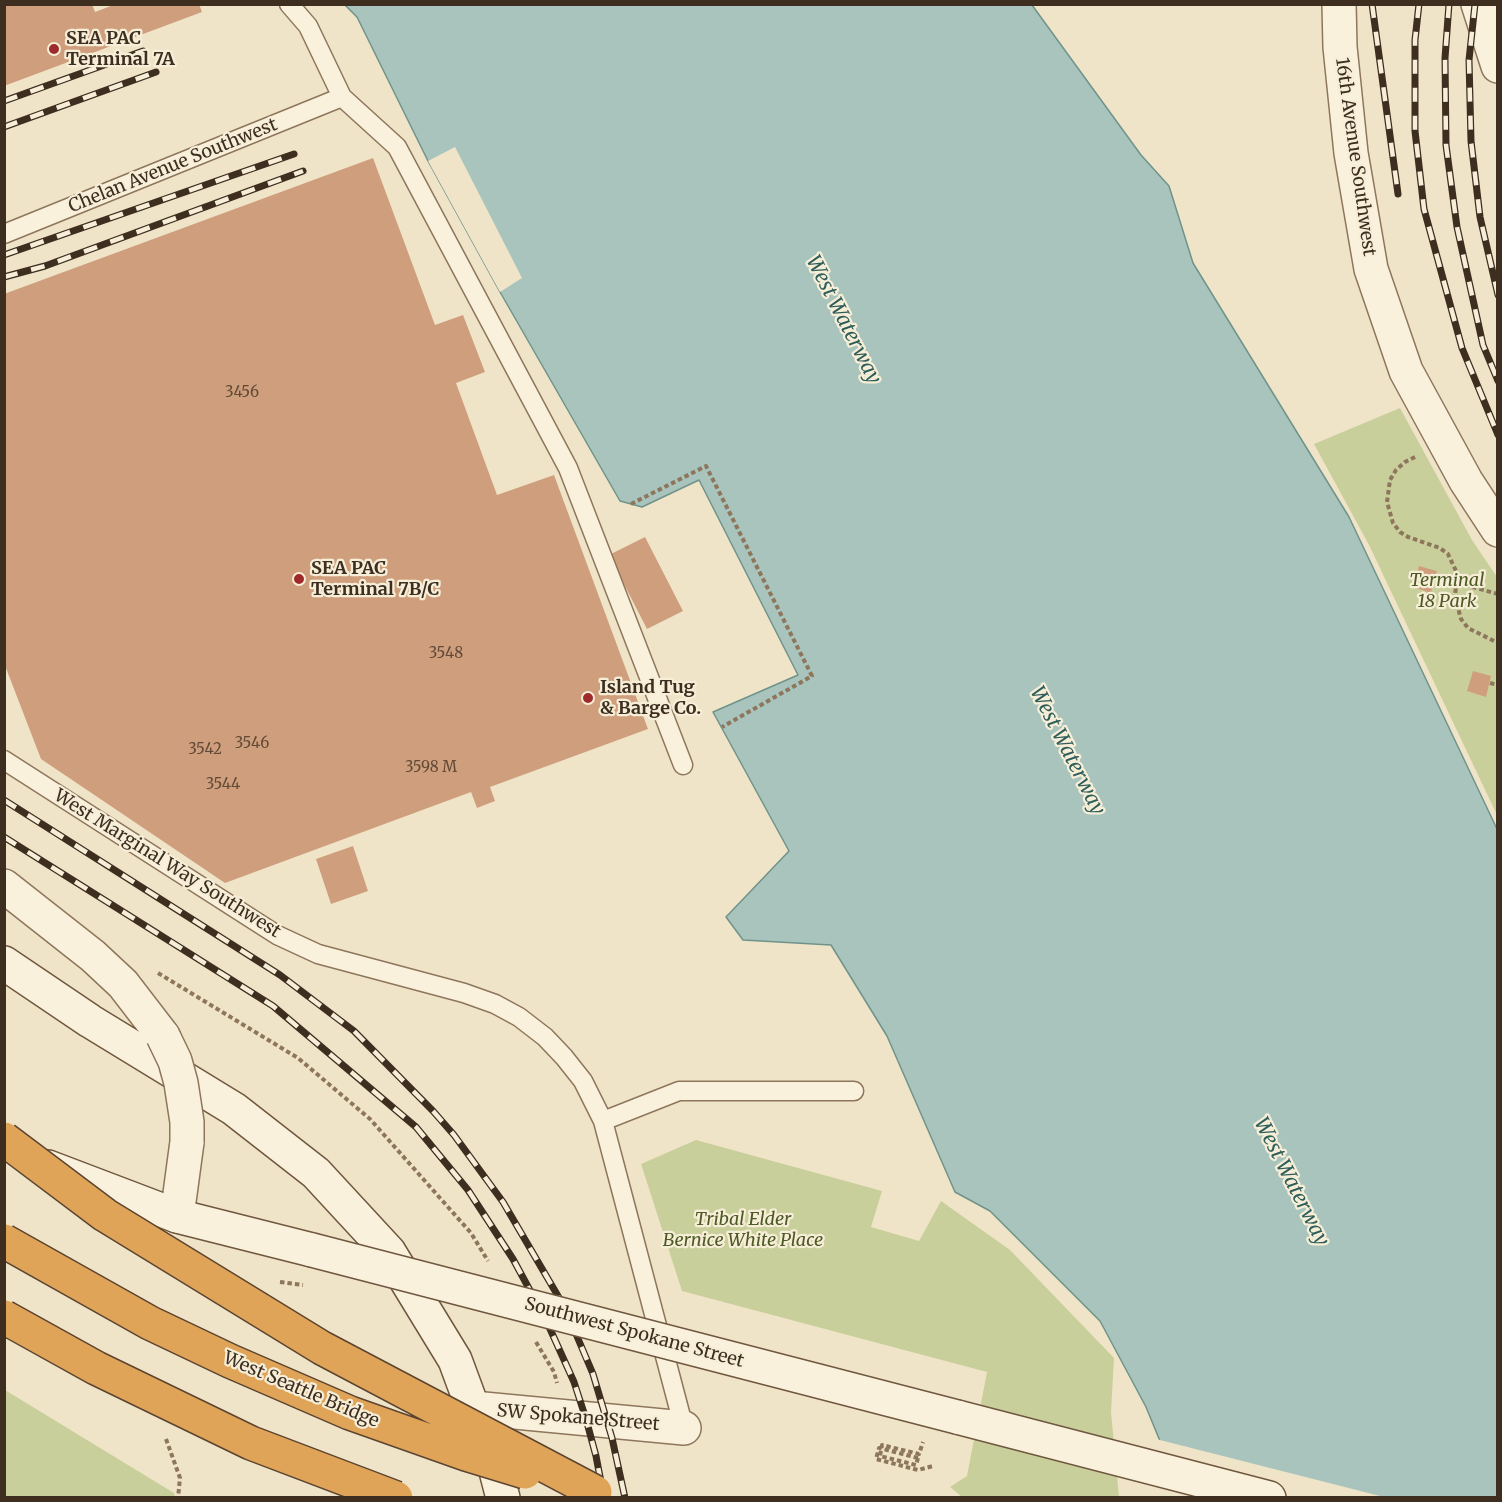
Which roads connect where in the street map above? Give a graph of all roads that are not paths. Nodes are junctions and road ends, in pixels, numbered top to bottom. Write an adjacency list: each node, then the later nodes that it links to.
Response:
1 (289, 4): 5 (lane)
2 (1340, 4): 7 (main road, 16th Avenue Southwest)
3 (1478, 4): 4 (main road)
4 (1497, 66)
5 (342, 97): 6 (lane, Chelan Avenue Southwest); 9 (lane)
6 (4, 234)
7 (1497, 530)
8 (4, 760): 13 (lane, West Marginal Way Southwest)
9 (683, 765)
10 (4, 886): 16 (main road, bridge)
11 (4, 963): 19 (main road)
12 (854, 1091): 13 (lane)
13 (603, 1121): 20 (lane, West Marginal Way Southwest)
14 (4, 1139): 21 (highway, bridge)
15 (4, 1151): 16 (main road, Southwest Spokane Street)
16 (177, 1216): 24 (main road, Southwest Spokane Street, bridge)
17 (4, 1241): 21 (highway, West Seattle Bridge, bridge)
18 (4, 1317): 22 (highway, bridge)
19 (473, 1408): 20 (main road, SW Spokane Street); 23 (main road)
20 (684, 1428)
21 (605, 1495)
22 (396, 1497)
23 (503, 1497)
24 (1269, 1497)

